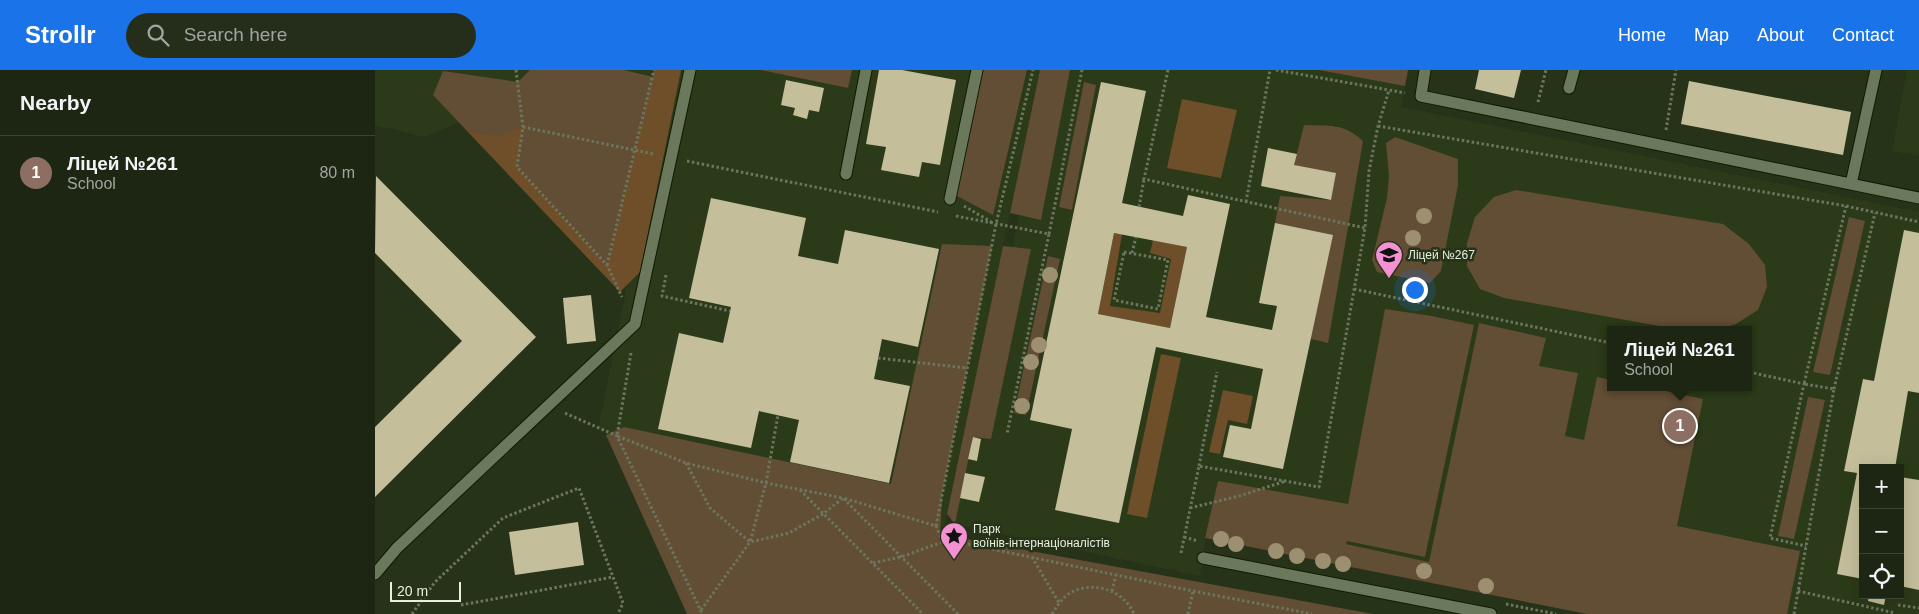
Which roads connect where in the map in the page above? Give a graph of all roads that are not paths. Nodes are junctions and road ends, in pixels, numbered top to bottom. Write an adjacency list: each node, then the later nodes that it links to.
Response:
1 (690, 70): 13 (lane)
2 (866, 70): 8 (lane)
3 (977, 70): 11 (lane)
4 (1425, 70): 9 (lane)
5 (1574, 70): 7 (lane)
6 (1875, 70): 9 (lane)
7 (1569, 88)
8 (846, 174)
9 (1851, 184): 10 (lane)
10 (1919, 198)
11 (950, 199)
12 (1203, 558): 14 (lane)
13 (375, 574)
14 (1491, 614)

